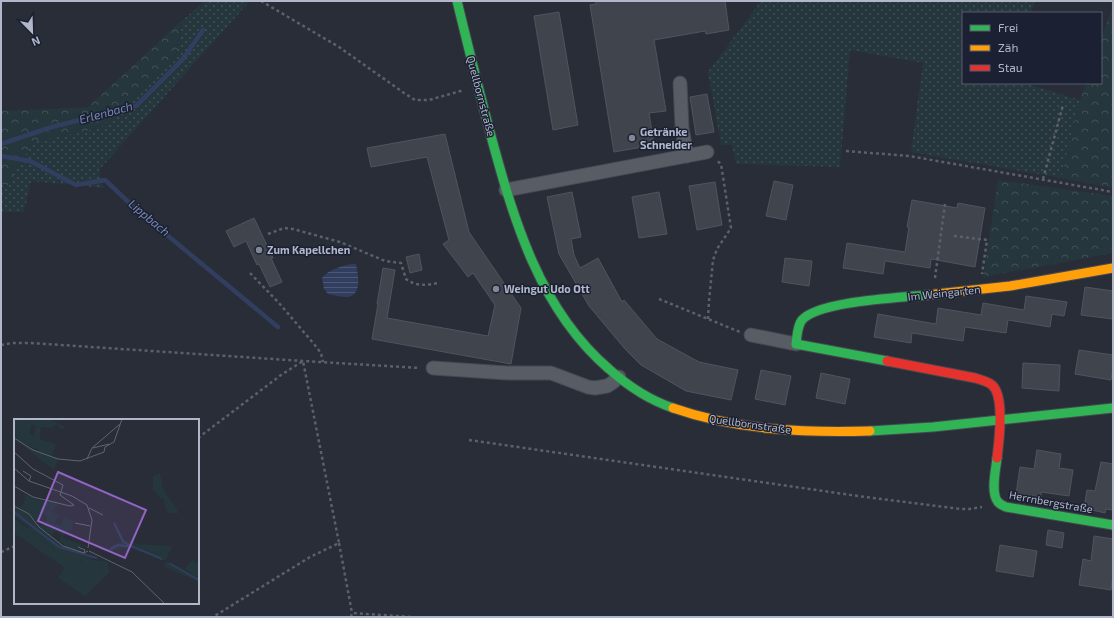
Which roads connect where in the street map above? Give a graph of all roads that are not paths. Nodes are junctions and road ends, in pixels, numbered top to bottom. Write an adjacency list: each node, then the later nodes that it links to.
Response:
1 (457, 1): 5 (main road, Quellbornstraße)
2 (680, 83): 4 (street)
3 (707, 152): 4 (street)
4 (687, 156): 5 (street)
5 (506, 190): 10 (main road, Quellbornstraße)
6 (1113, 268): 8 (main road, Im Weingarten)
7 (751, 335): 8 (street)
8 (796, 344): 12 (main road)
9 (433, 368): 10 (street)
10 (619, 377): 12 (main road, Quellbornstraße)
11 (1113, 408): 12 (main road, Quellbornstraße)
12 (1000, 421): 13 (main road, Herrnbergstraße)
13 (1113, 525)

